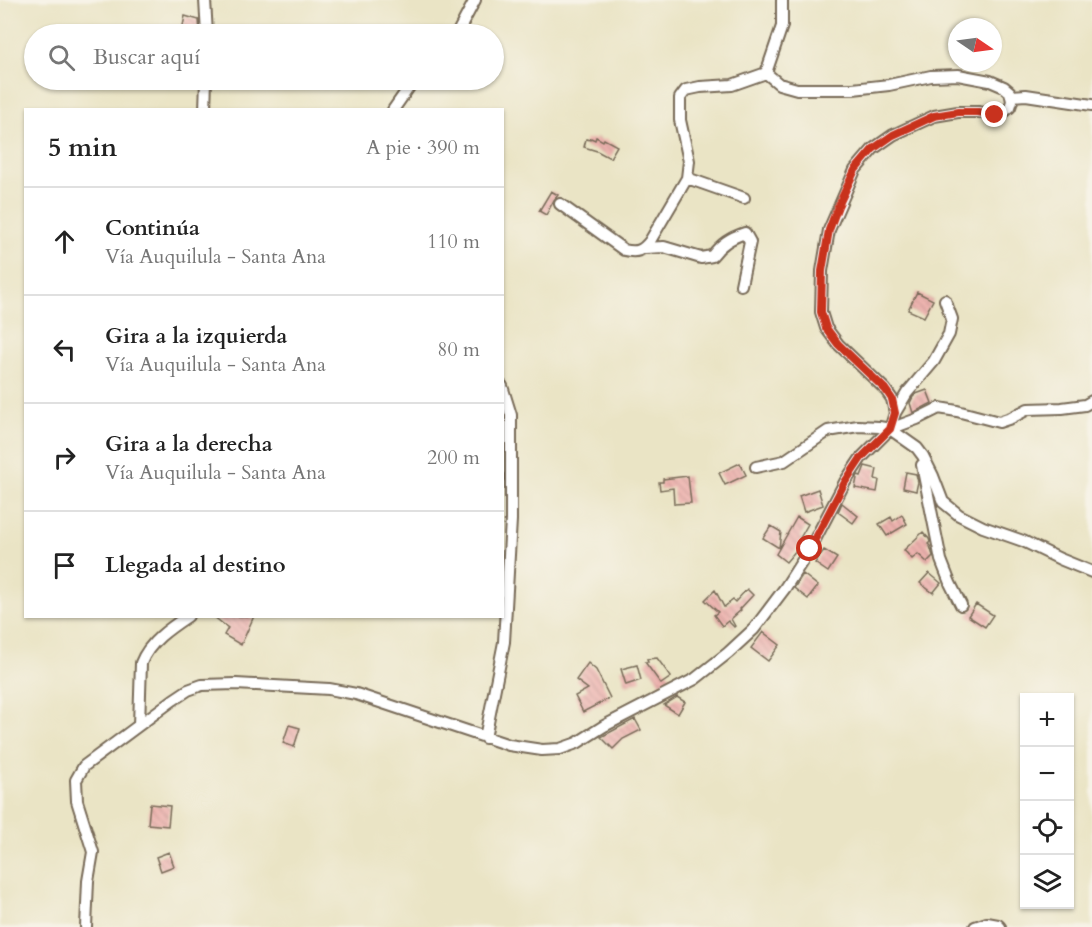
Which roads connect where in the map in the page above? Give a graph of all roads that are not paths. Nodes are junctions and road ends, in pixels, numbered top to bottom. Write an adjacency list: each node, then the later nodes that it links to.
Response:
1 (205, 0): 4 (street)
2 (475, 0): 5 (street)
3 (782, 0): 6 (street)
4 (206, 24)
5 (462, 24)
6 (766, 73): 9 (street); 13 (street)
7 (206, 90): 11 (street)
8 (407, 90): 12 (street)
9 (1012, 96): 10 (street); 21 (street)
10 (1092, 105)
11 (205, 108)
12 (394, 108)
13 (687, 178): 14 (street); 16 (street)
14 (744, 198)
15 (560, 204): 16 (street)
16 (645, 248): 17 (street)
17 (741, 285)
18 (945, 300): 21 (street)
19 (504, 392): 29 (street)
20 (1092, 401): 22 (street)
21 (895, 413): 22 (street)
22 (890, 429): 23 (street); 24 (street); 29 (street)
23 (923, 456): 25 (street); 26 (street)
24 (756, 467)
25 (1092, 572)
26 (961, 605)
27 (185, 618): 28 (street)
28 (139, 725): 29 (street); 30 (street)
29 (485, 738)
30 (86, 927)
31 (975, 927): 32 (street)
32 (1000, 927)

